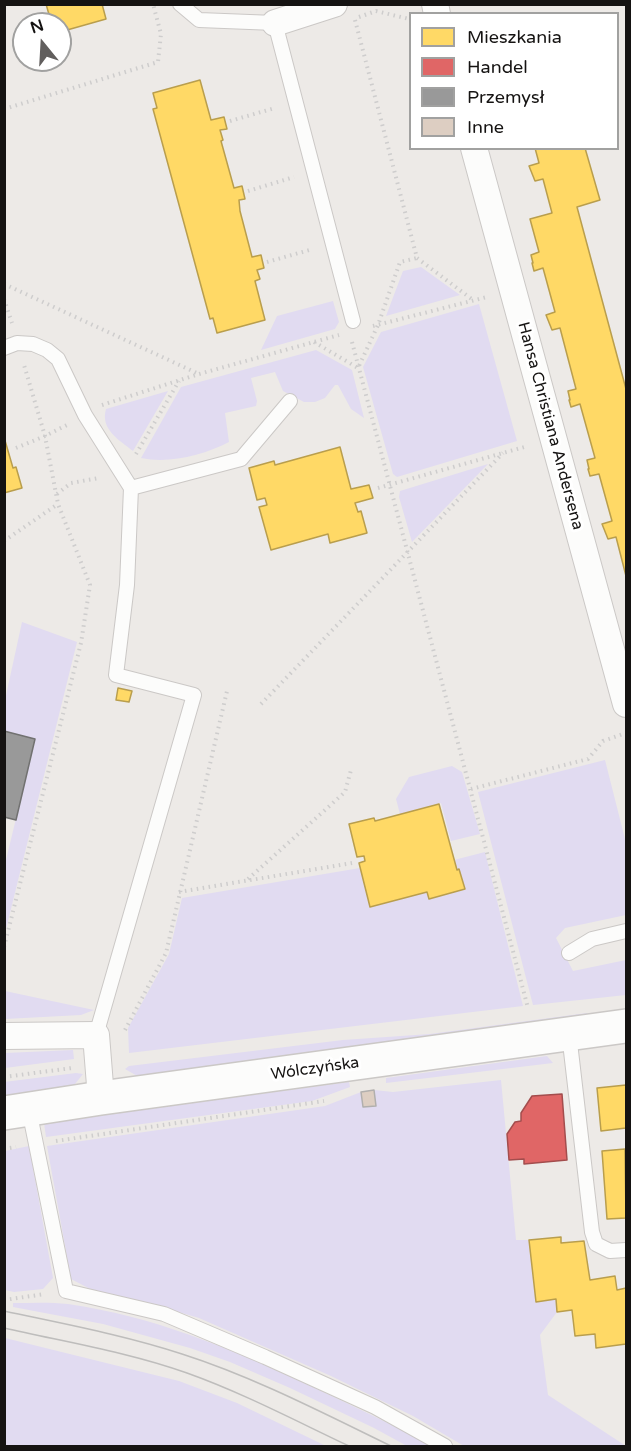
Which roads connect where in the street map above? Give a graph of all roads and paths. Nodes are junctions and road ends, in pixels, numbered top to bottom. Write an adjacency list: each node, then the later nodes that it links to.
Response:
1 (153, 4): 7 (path)
2 (180, 4): 6 (lane)
3 (344, 12): 4 (path); 4 (path); 6 (street)
4 (355, 19): 5 (path); 18 (path)
5 (409, 19)
6 (275, 23): 19 (lane)
7 (4, 109)
8 (280, 117): 9 (path)
9 (230, 121)
10 (475, 150): 36 (street, Hansa Christiana Andersena)
11 (294, 167): 12 (path)
12 (248, 191)
13 (312, 238): 14 (path)
14 (267, 262)
15 (4, 284): 23 (path)
16 (492, 295): 18 (path)
17 (4, 299): 22 (path)
18 (474, 300): 20 (path)
19 (352, 327): 28 (path)
20 (369, 327)
21 (341, 335): 23 (path)
22 (11, 345): 25 (lane); 26 (path)
23 (199, 374): 25 (path)
24 (290, 401): 29 (lane)
25 (85, 415): 26 (path); 29 (lane)
26 (45, 436): 27 (path); 31 (path)
27 (16, 448)
28 (389, 485): 30 (path); 33 (path); 33 (path)
29 (131, 488): 50 (lane)
30 (378, 488)
31 (58, 504): 32 (path); 44 (path)
32 (4, 541)
33 (407, 552): 35 (path); 39 (path)
34 (227, 692): 42 (path)
35 (261, 704)
36 (627, 704)
37 (627, 733): 39 (path)
38 (351, 770): 41 (path)
39 (471, 789): 46 (path)
40 (352, 863): 41 (path)
41 (248, 880): 42 (path)
42 (179, 892): 48 (path)
43 (627, 931): 45 (lane)
44 (4, 947)
45 (569, 952)
46 (530, 1014)
47 (627, 1026): 49 (main road, Wólczyńska)
48 (125, 1029)
49 (569, 1034): 52 (main road, Wólczyńska); 54 (lane)
50 (96, 1035): 51 (street); 52 (street)
51 (4, 1036)
52 (101, 1098): 53 (main road, Wólczyńska)
53 (17, 1112): 55 (lane)
54 (627, 1250)
55 (66, 1291): 56 (path); 57 (lane)
56 (4, 1300)
57 (445, 1446)

